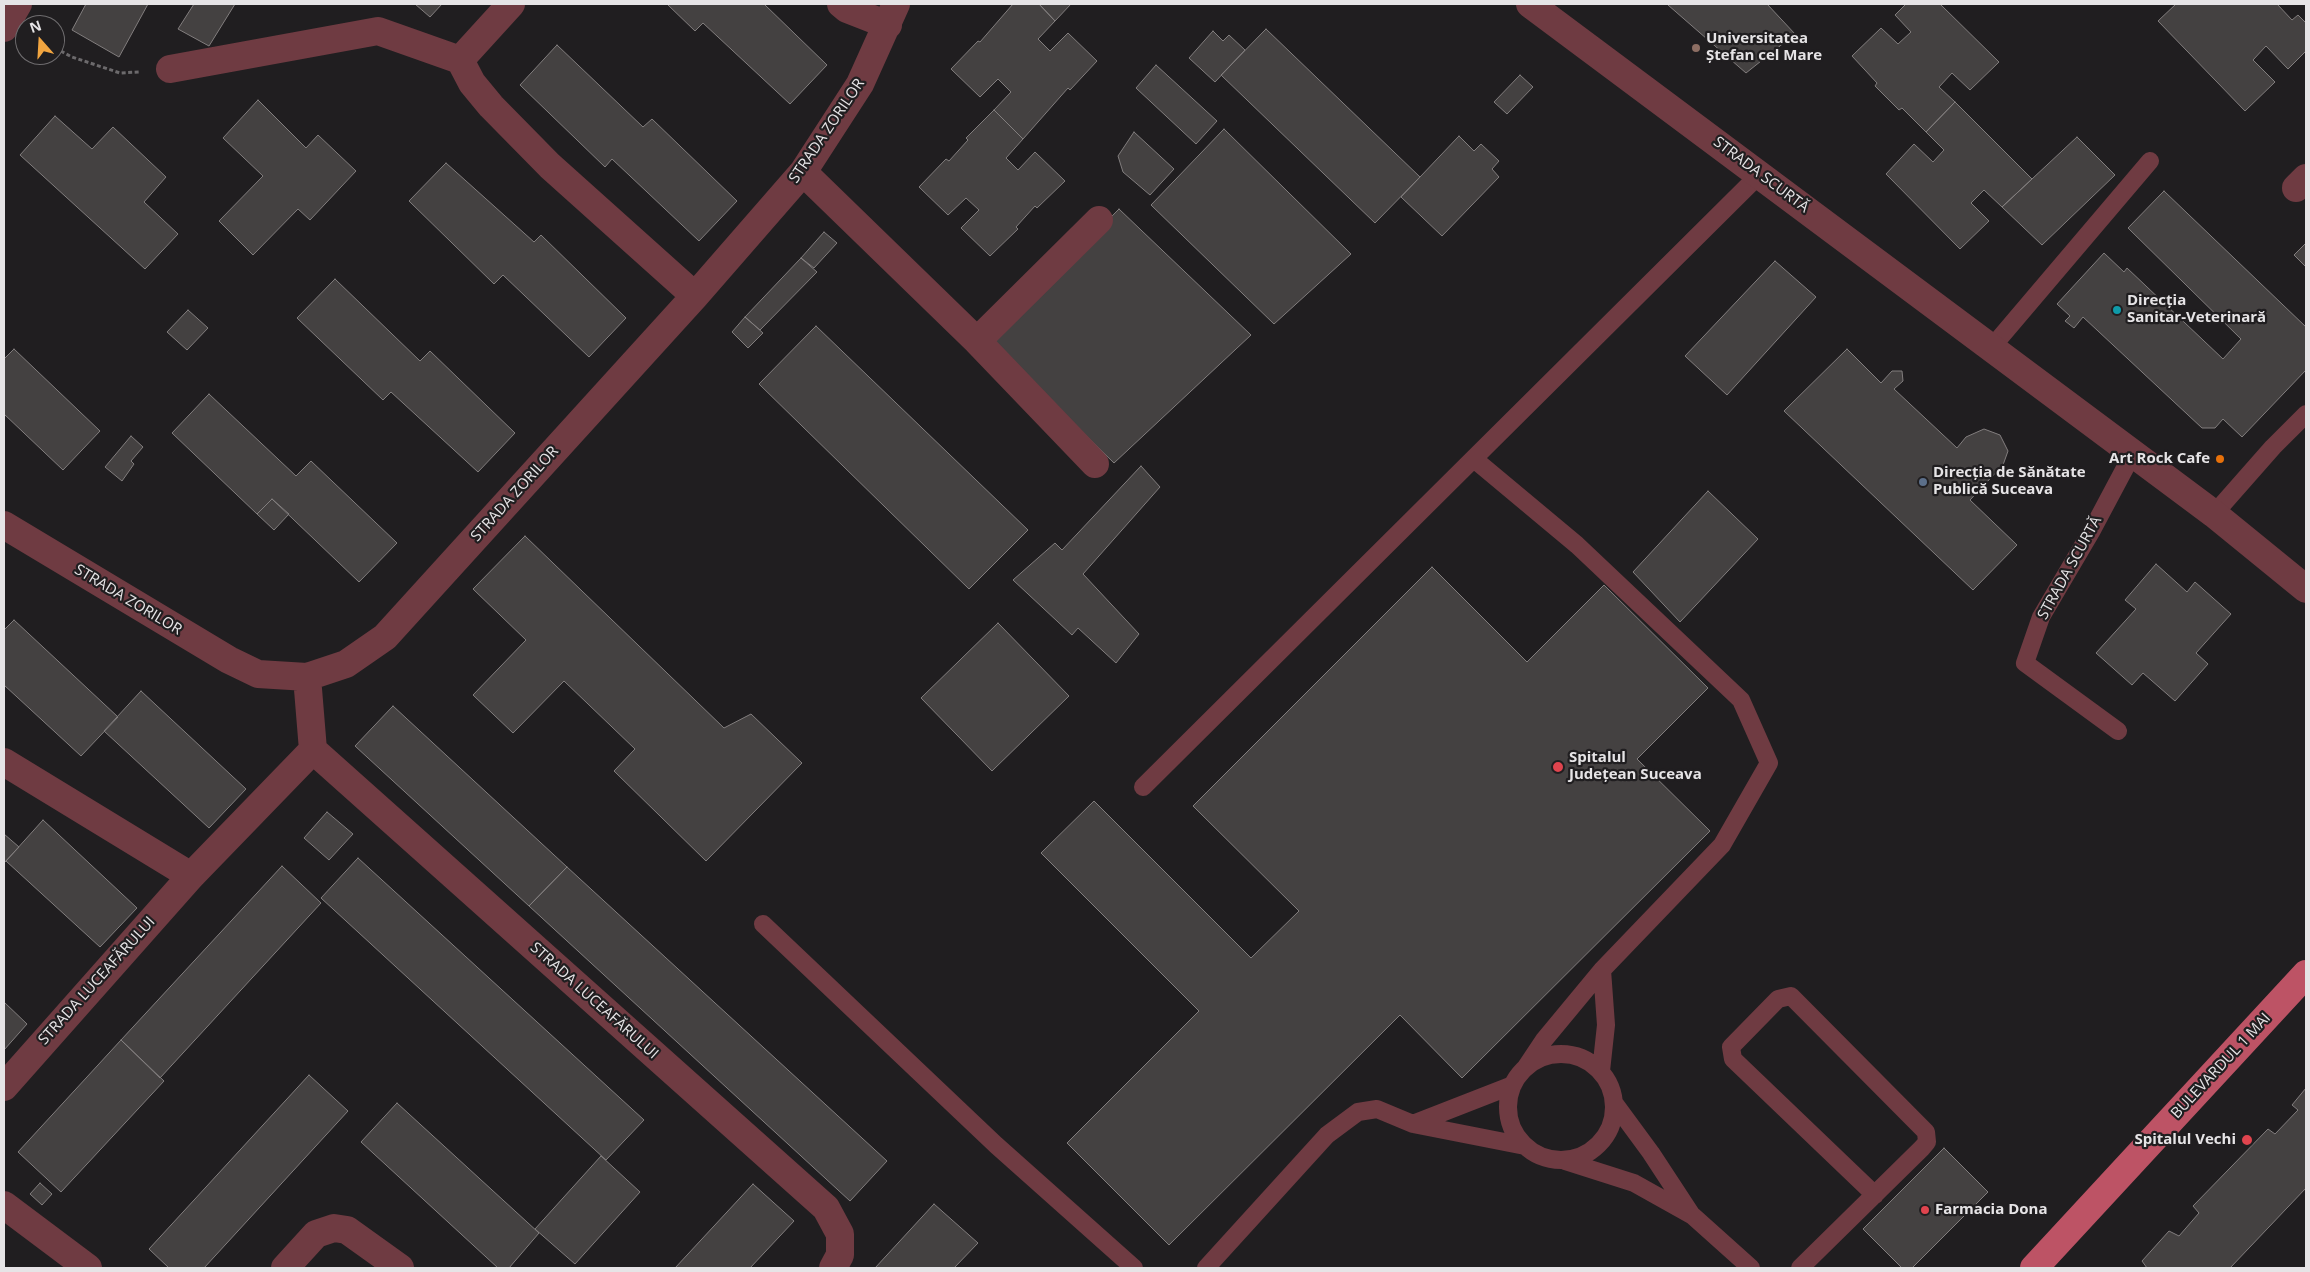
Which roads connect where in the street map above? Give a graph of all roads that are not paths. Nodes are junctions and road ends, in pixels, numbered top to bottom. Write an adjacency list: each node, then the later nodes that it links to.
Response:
1 (18, 4): 6 (street)
2 (511, 4): 7 (street)
3 (841, 4): 5 (street)
4 (1530, 4): 11 (street, STRADA SCURTĂ)
5 (892, 14): 10 (street, STRADA ZORILOR)
6 (4, 28)
7 (460, 60): 8 (street); 13 (street)
8 (170, 69)
9 (2150, 161): 15 (lane)
10 (803, 172): 13 (street, STRADA ZORILOR); 14 (street)
11 (1760, 174): 15 (street, STRADA SCURTĂ); 18 (lane)
12 (1099, 220): 14 (street)
13 (695, 296): 23 (street, STRADA ZORILOR)
14 (977, 340): 19 (street)
15 (1992, 347): 17 (street, STRADA SCURTĂ)
16 (2306, 414): 20 (lane)
17 (2133, 453): 20 (street, STRADA SCURTĂ); 24 (lane, STRADA SCURTĂ)
18 (1474, 459): 27 (lane); 30 (lane)
19 (1095, 464)
20 (2214, 514): 22 (street, STRADA SCURTĂ)
21 (4, 525): 23 (street, STRADA ZORILOR)
22 (2306, 589)
23 (306, 677): 25 (street)
24 (2118, 731)
25 (313, 750): 28 (street, STRADA LUCEAFĂRULUI); 46 (street, STRADA LUCEAFĂRULUI)
26 (4, 762): 28 (street)
27 (1143, 787)
28 (191, 876): 35 (street, STRADA LUCEAFĂRULUI)
29 (764, 924): 47 (lane)
30 (1602, 970): 32 (lane); 33 (lane)
31 (2306, 974): 51 (main road, BULEVARDUL 1 MAI)
32 (1526, 1067): 33 (lane); 34 (lane)
33 (1601, 1071): 36 (lane)
34 (1513, 1084): 37 (lane); 38 (lane)
35 (4, 1087)
36 (1615, 1104): 39 (lane); 42 (lane)
37 (1412, 1124): 38 (lane); 48 (lane)
38 (1524, 1146): 39 (lane)
39 (1565, 1161): 42 (lane)
40 (1875, 1195): 40 (lane); 50 (lane)
41 (4, 1205): 43 (street)
42 (1693, 1216): 49 (lane)
43 (88, 1268)
44 (285, 1268): 45 (street)
45 (400, 1268)
46 (833, 1268)
47 (1134, 1268)
48 (1206, 1268)
49 (1752, 1268)
50 (1800, 1268)
51 (2034, 1268)

